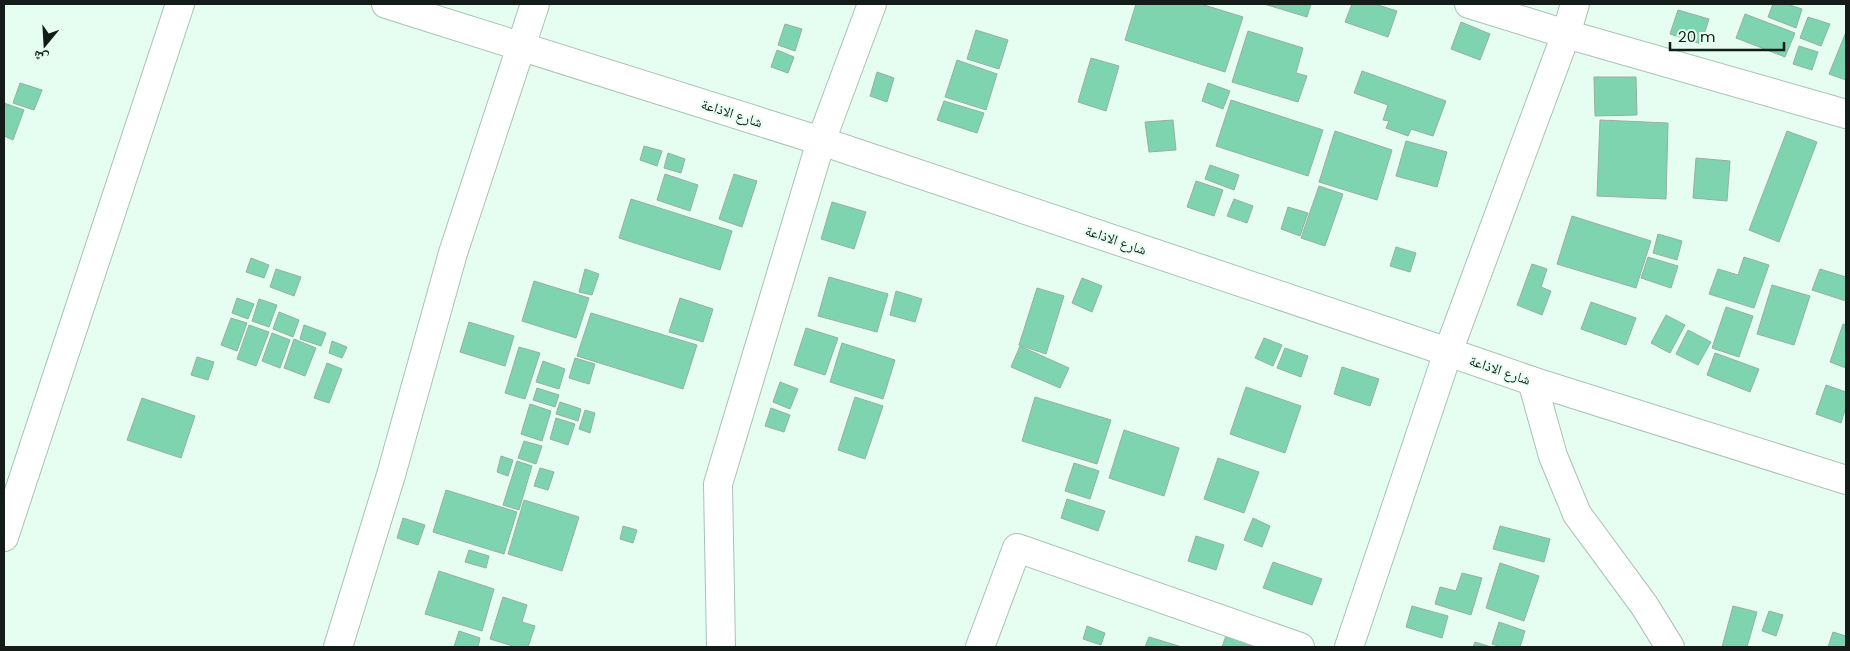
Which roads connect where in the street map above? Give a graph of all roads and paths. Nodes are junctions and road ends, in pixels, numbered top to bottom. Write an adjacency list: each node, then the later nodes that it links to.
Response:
1 (180, 4): 14 (street)
2 (386, 4): 8 (street, شارع الاذاعة)
3 (535, 4): 8 (street)
4 (872, 4): 10 (street)
5 (1469, 4): 7 (street)
6 (1575, 4): 7 (street)
7 (1566, 34): 9 (street); 11 (street)
8 (522, 46): 10 (street, شارع الاذاعة); 15 (street)
9 (1846, 114)
10 (821, 141): 11 (street, شارع الاذاعة); 16 (street)
11 (1448, 352): 12 (street, شارع الاذاعة); 19 (street)
12 (1532, 382): 13 (street, شارع الاذاعة); 20 (street)
13 (1846, 480)
14 (4, 537)
15 (338, 647)
16 (721, 647)
17 (980, 647): 18 (street)
18 (1300, 647)
19 (1350, 647)
20 (1670, 647)

